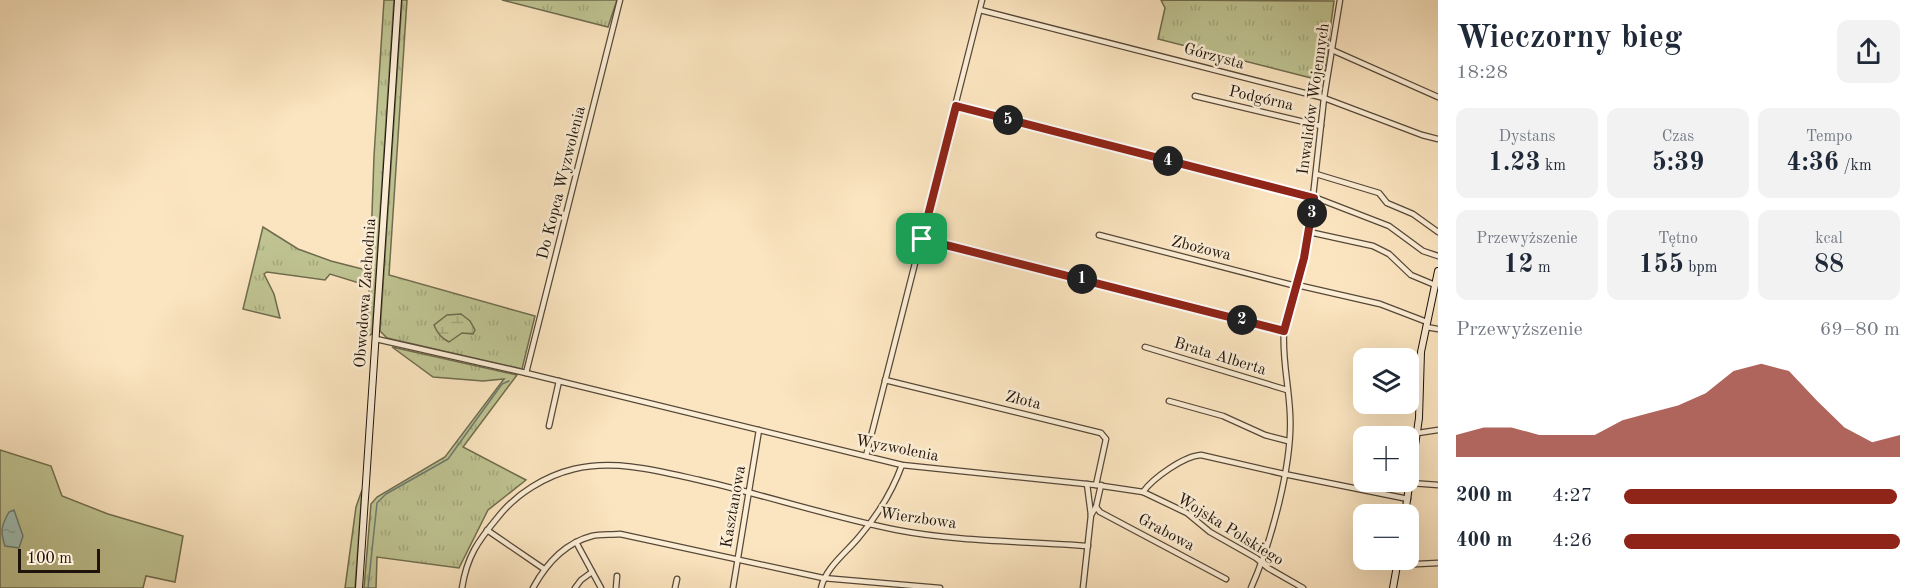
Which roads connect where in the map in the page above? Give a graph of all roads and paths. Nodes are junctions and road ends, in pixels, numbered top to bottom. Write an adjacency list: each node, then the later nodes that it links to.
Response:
1 (398, 0): 26 (main road, Obwodowa Zachodnia)
2 (620, 0): 28 (street, Do Kopca Wyzwolenia)
3 (982, 0): 5 (street)
4 (1340, 0): 6 (street, Inwalidów Wojennych)
5 (980, 10): 9 (street, Górzysta); 10 (street)
6 (1332, 50): 8 (street); 9 (street, Inwalidów Wojennych)
7 (1195, 96): 11 (street, Podgórna)
8 (1438, 97)
9 (1324, 98): 11 (street, Inwalidów Wojennych); 12 (street, Górzysta)
10 (956, 106): 14 (street); 18 (street)
11 (1322, 126): 13 (street, Inwalidów Wojennych)
12 (1438, 139)
13 (1316, 174): 14 (street, Inwalidów Wojennych); 16 (street)
14 (1314, 198): 15 (street, Inwalidów Wojennych); 19 (street)
15 (1309, 232): 21 (street); 22 (street, Inwalidów Wojennych)
16 (1438, 232)
17 (1099, 236): 22 (street, Zbożowa)
18 (922, 239): 25 (street); 29 (street)
19 (1438, 255)
20 (1438, 271): 21 (main road)
21 (1436, 285): 23 (main road)
22 (1296, 286): 23 (street, Zbożowa); 25 (street, Inwalidów Wojennych)
23 (1426, 325): 24 (street, Zbożowa); 34 (main road)
24 (1438, 329)
25 (1284, 331): 31 (street, Inwalidów Wojennych)
26 (376, 339): 28 (street, Wyzwolenia); 68 (main road, Obwodowa Zachodnia)
27 (1145, 347): 31 (street, Brata Alberta)
28 (526, 372): 30 (street, Wyzwolenia)
29 (885, 380): 39 (street); 44 (street, Złota)
30 (559, 381): 33 (street); 35 (street, Wyzwolenia)
31 (1287, 390): 38 (street, Inwalidów Wojennych)
32 (1169, 400): 38 (street)
33 (549, 426)
34 (1418, 426)
35 (759, 430): 39 (street, Wyzwolenia); 46 (street, Kasztanowa)
36 (1438, 430): 37 (street)
37 (1419, 434)
38 (1288, 441): 41 (street, Inwalidów Wojennych)
39 (866, 456): 40 (street, Wyzwolenia)
40 (902, 465): 42 (street, Wyzwolenia); 53 (street)
41 (1284, 474): 47 (street); 49 (street); 58 (street, Inwalidów Wojennych)
42 (1087, 484): 44 (street, Wyzwolenia); 52 (street)
43 (1419, 484): 45 (street)
44 (1098, 485): 47 (street, Wyzwolenia); 51 (street)
45 (1438, 485)
46 (749, 492): 53 (street, Wierzbowa); 54 (street, Wierzbowa); 57 (street, Kasztanowa)
47 (1143, 492): 58 (street, Wojska Polskiego)
48 (1409, 492): 49 (main road)
49 (1408, 499): 50 (main road)
50 (1407, 504)
51 (1096, 507): 52 (street); 67 (street, Grabowa)
52 (1091, 515): 56 (street)
53 (869, 524): 56 (street, Wierzbowa); 65 (street)
54 (487, 530): 61 (street); 69 (street, Wierzbowa)
55 (576, 542): 57 (street); 61 (street); 63 (street)
56 (1088, 546): 78 (street)
57 (738, 559): 65 (street); 75 (street, Kasztanowa)
58 (1262, 563): 79 (street, Inwalidów Wojennych); 80 (street, Wojska Polskiego)
59 (1419, 563): 60 (street)
60 (1438, 563)
61 (544, 569): 70 (street)
62 (1396, 570): 81 (main road)
63 (592, 572): 71 (street); 72 (street)
64 (617, 576): 73 (street)
65 (823, 578): 76 (street); 77 (street)
66 (677, 579): 74 (street)
67 (1226, 579)
68 (359, 588)
69 (462, 588)
70 (533, 588)
71 (575, 588)
72 (601, 588)
73 (616, 588)
74 (675, 588)
75 (733, 588)
76 (821, 588)
77 (939, 588)
78 (1083, 588)
79 (1251, 588)
80 (1303, 588)
81 (1393, 588)

